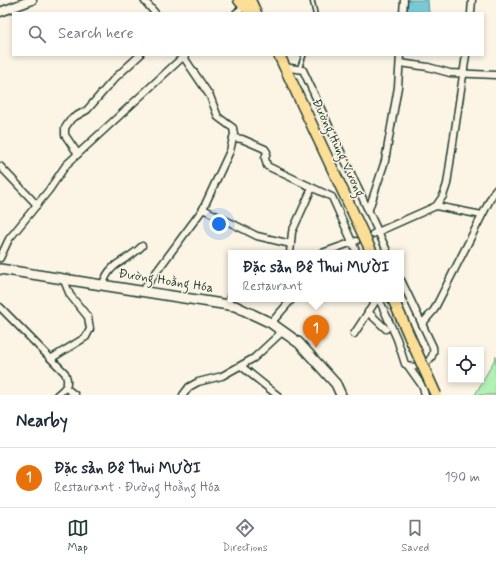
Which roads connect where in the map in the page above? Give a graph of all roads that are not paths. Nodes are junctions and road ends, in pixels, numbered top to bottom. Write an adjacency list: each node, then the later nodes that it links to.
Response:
1 (32, 0): 8 (street)
2 (144, 0): 9 (street)
3 (255, 0): 12 (highway)
4 (312, 0): 13 (lane)
5 (404, 0): 14 (street)
6 (472, 0): 15 (street)
7 (246, 5): 10 (street); 11 (highway)
8 (0, 12)
9 (153, 12)
10 (237, 12)
11 (255, 12)
12 (261, 12)
13 (315, 12)
14 (404, 12)
15 (470, 12)
16 (139, 56): 29 (street)
17 (183, 56): 29 (street)
18 (185, 56): 28 (street)
19 (279, 56): 24 (highway, Đường Hùng Vương)
20 (304, 56): 25 (lane)
21 (400, 56): 23 (street)
22 (466, 56): 26 (street)
23 (400, 63): 26 (street); 36 (street)
24 (284, 67): 25 (street); 45 (highway, Đường Hùng Vương)
25 (299, 69): 36 (street)
26 (464, 73): 27 (street); 34 (street)
27 (496, 75)
28 (233, 138): 31 (street); 35 (street)
29 (78, 154): 33 (street)
30 (0, 166): 33 (street)
31 (312, 188): 39 (street); 40 (street)
32 (495, 190): 37 (street)
33 (37, 205): 47 (street)
34 (436, 206): 37 (street); 38 (street)
35 (203, 209): 40 (street); 52 (street)
36 (368, 212): 38 (street)
37 (482, 215): 61 (street)
38 (375, 233): 46 (street)
39 (353, 241): 43 (street); 44 (street)
40 (291, 244): 42 (street)
41 (142, 246): 50 (street)
42 (290, 250)
43 (330, 250)
44 (356, 250)
45 (371, 250)
46 (386, 250)
47 (0, 258)
48 (0, 269): 49 (main road, Đường Hoằng Hóa)
49 (63, 278): 50 (main road, Đường Hoằng Hóa); 65 (street)
50 (103, 284): 52 (main road, Đường Hoằng Hóa)
51 (404, 286): 61 (street)
52 (143, 290): 57 (main road, Đường Hoằng Hóa)
53 (289, 302): 60 (street)
54 (376, 302): 59 (street)
55 (379, 302): 67 (street)
56 (394, 302): 75 (highway, bridge)
57 (227, 304): 60 (main road, Đường Hoằng Hóa)
58 (0, 307): 65 (street)
59 (368, 312): 62 (street); 64 (street)
60 (271, 323): 63 (main road, Đường Hoằng Hóa)
61 (422, 324): 67 (street)
62 (386, 329)
63 (283, 331): 66 (street); 73 (main road, Đường Hoằng Hóa)
64 (354, 334)
65 (52, 358): 68 (street)
66 (241, 366): 71 (street); 72 (street)
67 (408, 366): 74 (street)
68 (66, 388): 69 (street); 70 (street)
69 (58, 395)
70 (75, 395)
71 (183, 395)
72 (277, 395)
73 (341, 395)
74 (425, 395)
75 (436, 395)

